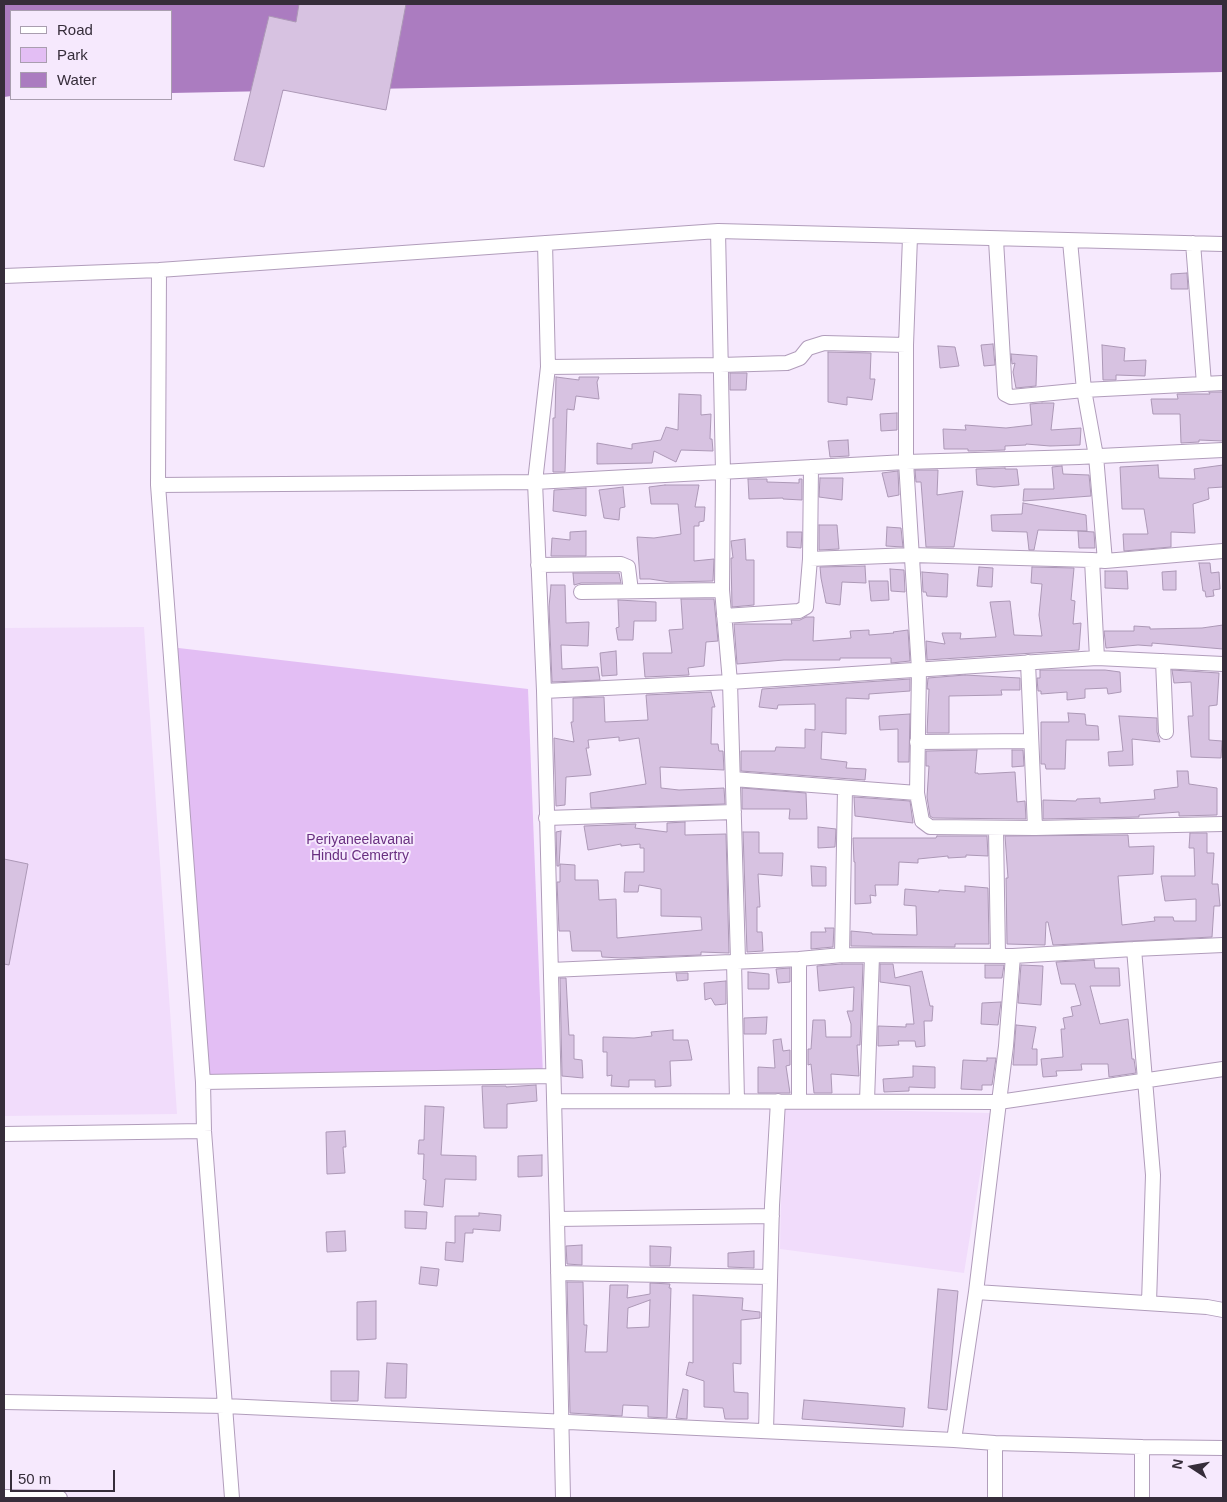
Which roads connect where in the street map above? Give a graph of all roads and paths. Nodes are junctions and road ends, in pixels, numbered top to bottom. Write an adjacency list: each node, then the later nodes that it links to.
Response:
1 (718, 232): 2 (street); 5 (street); 11 (street)
2 (910, 237): 3 (street); 10 (street)
3 (996, 240): 4 (street); 15 (street)
4 (1070, 242): 6 (street); 15 (street)
5 (545, 244): 8 (street); 12 (street)
6 (1193, 244): 7 (street); 14 (street)
7 (1223, 244)
8 (159, 270): 9 (street); 22 (street)
9 (4, 276)
10 (906, 345): 11 (street); 18 (street)
11 (720, 365): 12 (street); 20 (street)
12 (548, 367): 21 (street)
13 (1223, 383): 14 (street)
14 (1204, 384): 15 (street)
15 (1084, 390): 17 (street)
16 (1223, 450): 17 (street)
17 (1096, 456): 18 (street); 26 (street)
18 (906, 462): 19 (street); 24 (street)
19 (811, 467): 20 (street); 25 (street)
20 (722, 472): 21 (street); 28 (street)
21 (535, 482): 22 (street); 27 (street)
22 (158, 485): 62 (street)
23 (1223, 551): 26 (street)
24 (911, 555): 25 (street); 26 (street); 36 (street)
25 (810, 559): 31 (street)
26 (1099, 561): 32 (street)
27 (538, 565): 29 (street); 38 (street)
28 (722, 590): 29 (street); 31 (street)
29 (630, 591): 30 (street)
30 (581, 592)
31 (724, 616): 37 (street)
32 (1097, 658): 33 (street); 34 (street)
33 (1163, 661): 35 (street); 39 (street)
34 (1028, 662): 36 (street); 40 (street)
35 (1223, 664)
36 (919, 670): 37 (street); 41 (street)
37 (730, 682): 38 (street); 42 (street)
38 (544, 692): 46 (street)
39 (1166, 732)
40 (1032, 741): 41 (street); 48 (street)
41 (917, 742): 44 (street)
42 (733, 779): 43 (street); 45 (street)
43 (846, 788): 44 (street); 52 (street)
44 (917, 793): 49 (street)
45 (734, 812): 46 (street); 57 (street)
46 (546, 818): 58 (street)
47 (1223, 824): 48 (street)
48 (1035, 828): 49 (street)
49 (996, 829): 54 (street)
50 (1223, 945): 51 (street)
51 (1134, 949): 55 (street); 61 (street)
52 (842, 955): 53 (street); 56 (street)
53 (872, 956): 54 (street); 67 (street)
54 (998, 956): 55 (street)
55 (1013, 956): 68 (street)
56 (799, 959): 57 (street); 66 (street)
57 (736, 960): 58 (street); 64 (street)
58 (551, 970): 60 (street)
59 (1223, 1069): 61 (street)
60 (554, 1076): 62 (street); 63 (street)
61 (1145, 1080): 68 (street); 76 (street)
62 (203, 1082): 69 (street)
63 (554, 1101): 64 (street); 72 (street)
64 (737, 1101): 65 (street)
65 (778, 1101): 66 (street); 71 (street)
66 (799, 1101): 67 (street)
67 (867, 1101): 68 (street)
68 (999, 1102): 75 (street)
69 (204, 1131): 70 (street); 79 (street)
70 (4, 1134)
71 (772, 1216): 72 (street); 74 (street)
72 (557, 1219): 73 (street)
73 (558, 1273): 74 (street); 80 (street)
74 (770, 1277): 81 (street)
75 (976, 1292): 76 (street); 82 (street)
76 (1149, 1303): 77 (street)
77 (1223, 1310)
78 (4, 1402): 79 (street)
79 (225, 1406): 80 (street); 88 (street)
80 (561, 1422): 81 (street); 89 (street)
81 (766, 1431): 82 (street)
82 (954, 1440): 83 (street)
83 (996, 1443): 84 (street); 90 (street)
84 (1142, 1447): 85 (street); 91 (street)
85 (1223, 1448)
86 (4, 1497): 87 (street)
87 (60, 1498)
88 (232, 1498)
89 (562, 1498)
90 (995, 1498)
91 (1142, 1498)

